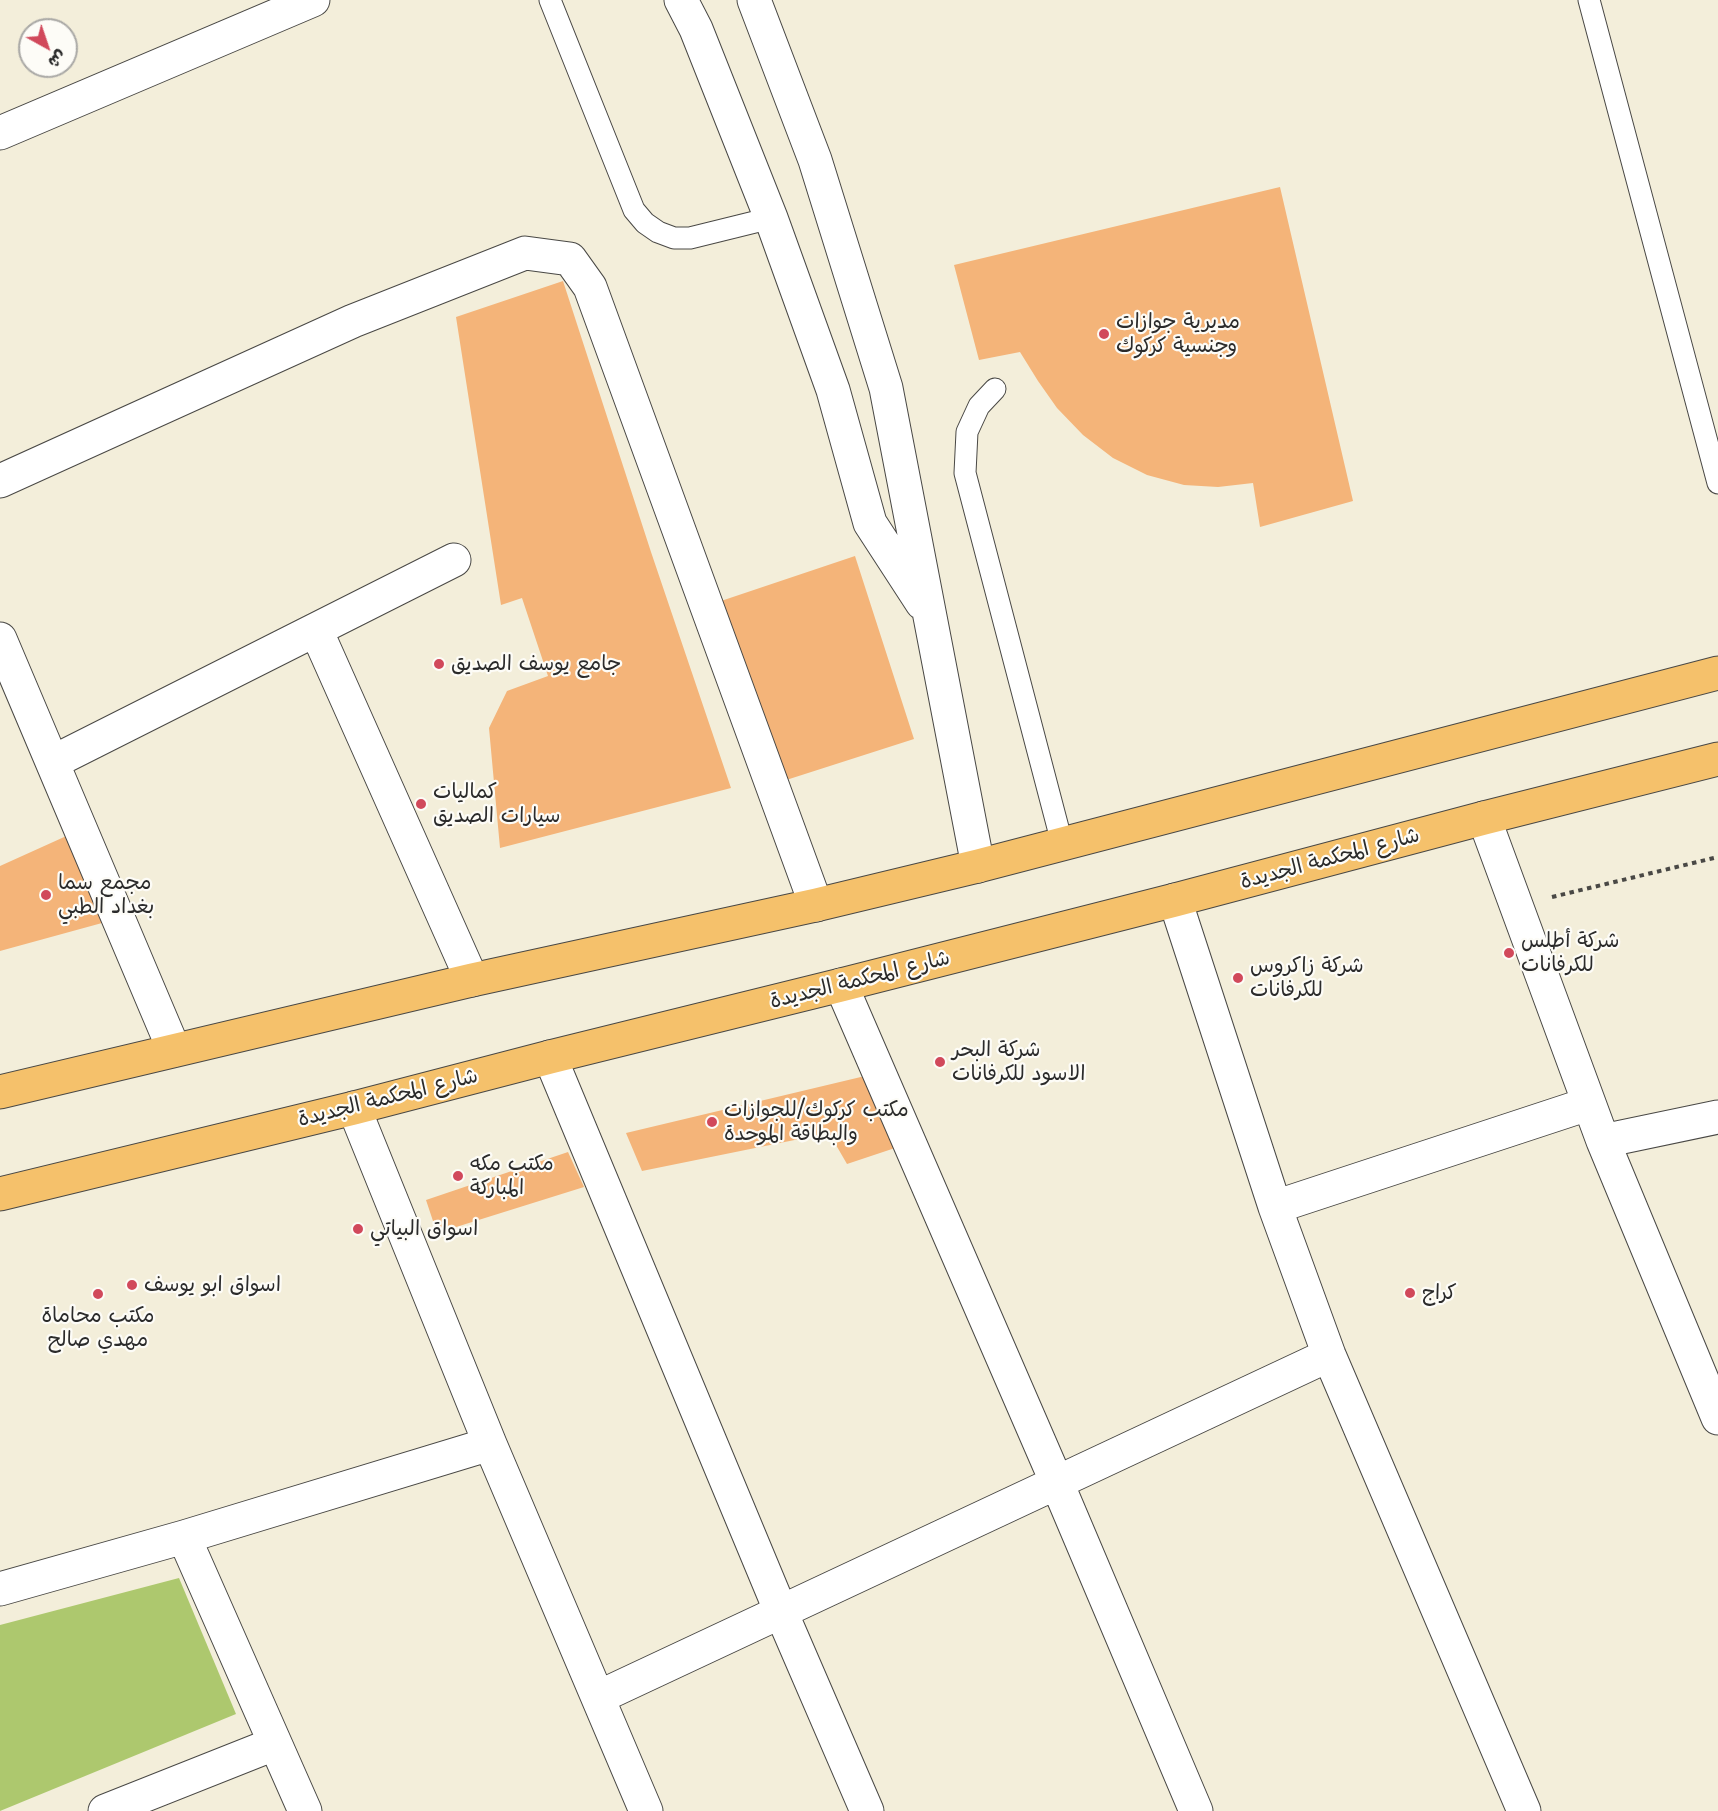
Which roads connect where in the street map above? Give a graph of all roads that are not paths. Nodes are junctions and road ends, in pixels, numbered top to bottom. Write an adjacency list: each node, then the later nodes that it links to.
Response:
1 (313, 0): 6 (street)
2 (549, 0): 7 (lane)
3 (681, 0): 7 (street)
4 (754, 0): 12 (street)
5 (1589, 0): 10 (lane)
6 (0, 134)
7 (771, 218): 12 (street)
8 (995, 390): 19 (lane)
9 (0, 481): 22 (street)
10 (1718, 483)
11 (454, 560): 13 (street)
12 (932, 618): 20 (street)
13 (316, 630): 17 (street); 23 (street)
14 (0, 639): 17 (street)
15 (1718, 674): 19 (main road)
16 (1718, 759): 18 (main road, شارع المحكمة الجديدة)
17 (54, 762): 25 (street)
18 (1484, 818): 21 (main road, شارع المحكمة الجديدة); 28 (street)
19 (1062, 843): 20 (main road)
20 (978, 866): 22 (main road)
21 (1175, 900): 24 (main road, شارع المحكمة الجديدة); 33 (street)
22 (816, 905): 23 (main road)
23 (472, 980): 25 (main road)
24 (841, 985): 26 (main road, شارع المحكمة الجديدة); 37 (street)
25 (174, 1050): 27 (main road)
26 (550, 1057): 29 (main road, شارع المحكمة الجديدة); 40 (street)
27 (0, 1092)
28 (1588, 1104): 31 (street); 33 (street)
29 (354, 1108): 32 (main road, شارع المحكمة الجديدة); 36 (street)
30 (1718, 1117): 31 (street)
31 (1603, 1141): 35 (street)
32 (0, 1194)
33 (1275, 1207): 34 (street)
34 (1329, 1355): 37 (street); 48 (street)
35 (1718, 1418)
36 (490, 1444): 38 (street); 41 (street)
37 (1057, 1483): 40 (street); 47 (street)
38 (184, 1537): 39 (street); 42 (street)
39 (0, 1589)
40 (781, 1612): 41 (street); 46 (street)
41 (599, 1697): 45 (street)
42 (274, 1744): 43 (street); 44 (street)
43 (105, 1811)
44 (305, 1811)
45 (646, 1811)
46 (867, 1811)
47 (1196, 1811)
48 (1524, 1811)

